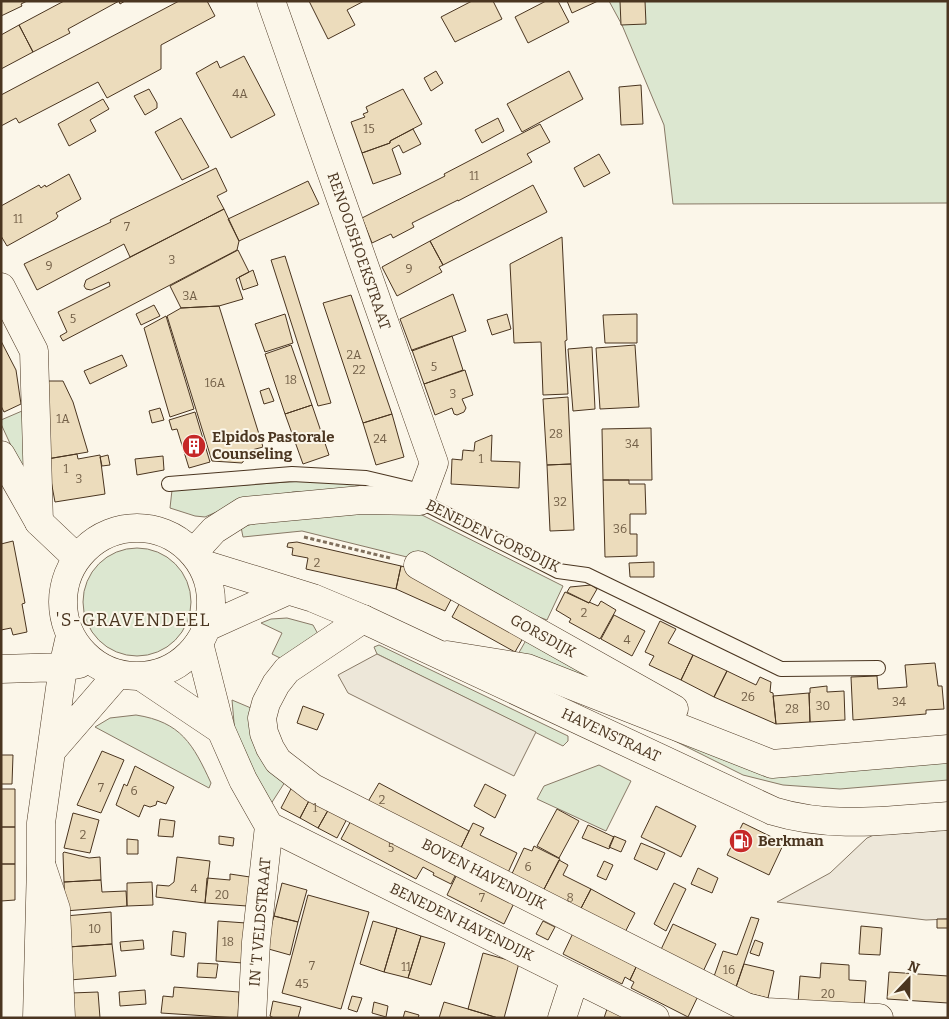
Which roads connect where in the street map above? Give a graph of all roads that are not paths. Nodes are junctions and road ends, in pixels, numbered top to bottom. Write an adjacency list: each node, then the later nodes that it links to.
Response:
1 (271, 1): 5 (street, RENOOISHOEKSTRAAT)
2 (1, 287): 6 (street)
3 (1, 455): 6 (street)
4 (169, 484): 5 (lane, BENEDEN GORSDIJK)
5 (422, 497): 8 (street, BENEDEN GORSDIJK); 17 (lane, BENEDEN GORSDIJK)
6 (39, 522): 7 (street)
7 (77, 558): 8 (street); 13 (street)
8 (196, 558): 10 (street, HAVENSTRAAT); 12 (street)
9 (418, 565): 23 (street, GORSDIJK)
10 (287, 591): 11 (street, HAVENSTRAAT); 12 (street)
11 (363, 619): 14 (street, HAVENSTRAAT); 33 (street, BOVEN HAVENDIJK)
12 (203, 635): 19 (street); 20 (street)
13 (70, 636): 15 (street); 16 (street)
14 (438, 653): 23 (street, GORSDIJK); 24 (street, HAVENSTRAAT)
15 (92, 662): 16 (street); 19 (street)
16 (63, 667): 18 (street); 21 (street)
17 (878, 668)
18 (1, 669)
19 (130, 675): 20 (street); 21 (street)
20 (221, 730): 25 (street)
21 (53, 749): 26 (street)
22 (948, 749): 23 (street, GORSDIJK)
23 (772, 764)
24 (948, 816)
25 (269, 826): 27 (street, BENEDEN HAVENDIJK); 30 (street, IN 'T VELDSTRAAT)
26 (42, 864): 28 (street); 29 (street)
27 (575, 978): 31 (street); 32 (street, BENEDEN HAVENDIJK)
28 (37, 1018)
29 (61, 1018)
30 (252, 1018)
31 (562, 1018)
32 (655, 1018)
33 (879, 1018)

